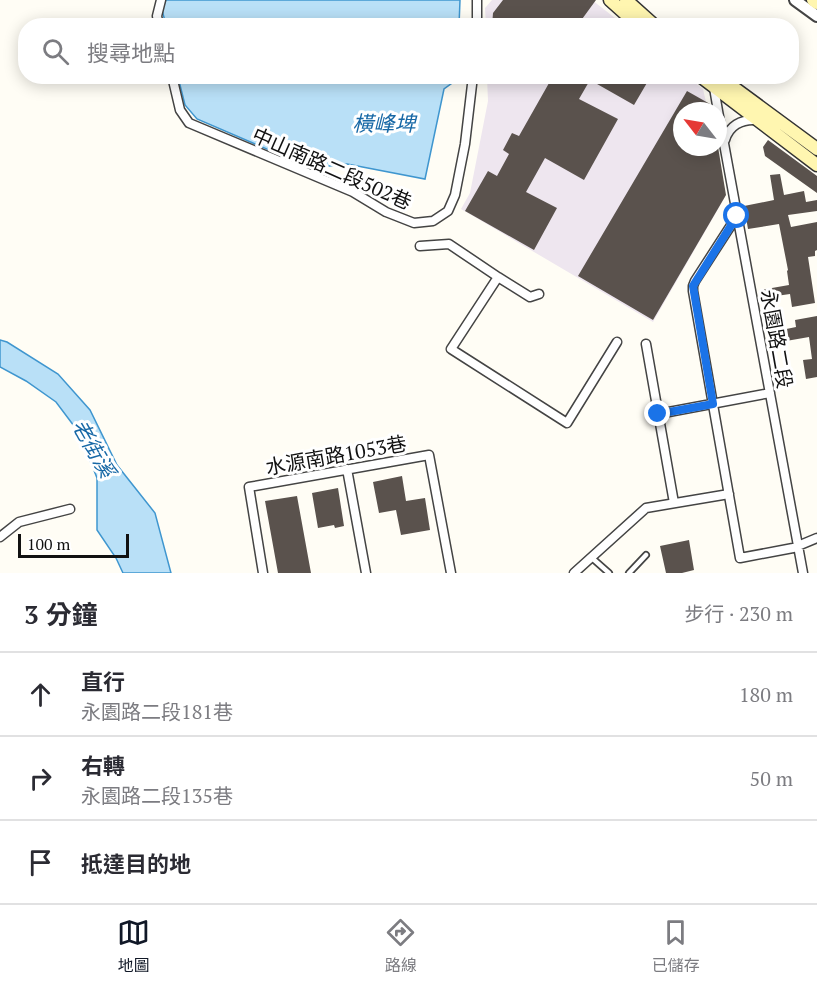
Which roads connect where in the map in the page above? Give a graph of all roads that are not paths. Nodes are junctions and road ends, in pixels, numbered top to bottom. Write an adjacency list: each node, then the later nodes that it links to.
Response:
1 (161, 0): 9 (street)
2 (477, 0): 10 (street)
3 (610, 0): 11 (main road)
4 (626, 0): 12 (main road)
5 (795, 0): 8 (street)
6 (813, 0): 7 (main road)
7 (817, 3)
8 (817, 16)
9 (157, 18)
10 (477, 18)
11 (630, 18)
12 (646, 18)
13 (174, 84): 14 (street, 中山南路二段502巷)
14 (472, 84)
15 (715, 84): 18 (street, 永園路二段)
16 (718, 84): 19 (main road)
17 (720, 84): 21 (main road)
18 (717, 102)
19 (756, 120): 20 (street); 23 (main road)
20 (727, 132)
21 (817, 149)
22 (726, 156): 24 (street, 永園路二段)
23 (817, 165)
24 (737, 216): 30 (street, 永園路二段); 31 (street)
25 (420, 246): 26 (street)
26 (498, 277): 27 (street); 28 (street)
27 (539, 294)
28 (617, 342)
29 (646, 344): 32 (street)
30 (770, 393): 31 (street); 39 (street, 永園路二段)
31 (713, 404): 32 (street); 34 (street)
32 (658, 414): 35 (street)
33 (347, 470): 42 (street, 水源南路1053巷); 43 (street); 44 (street, 水源南路1053巷)
34 (729, 494): 35 (street); 39 (street)
35 (674, 503): 41 (street)
36 (70, 509): 37 (street)
37 (0, 537)
38 (817, 538): 39 (street)
39 (798, 545): 48 (street, 永園路二段)
40 (646, 555): 47 (lane)
41 (591, 558): 45 (street); 46 (lane)
42 (263, 573)
43 (366, 573)
44 (451, 573)
45 (574, 573)
46 (609, 573)
47 (629, 573)
48 (803, 573)

